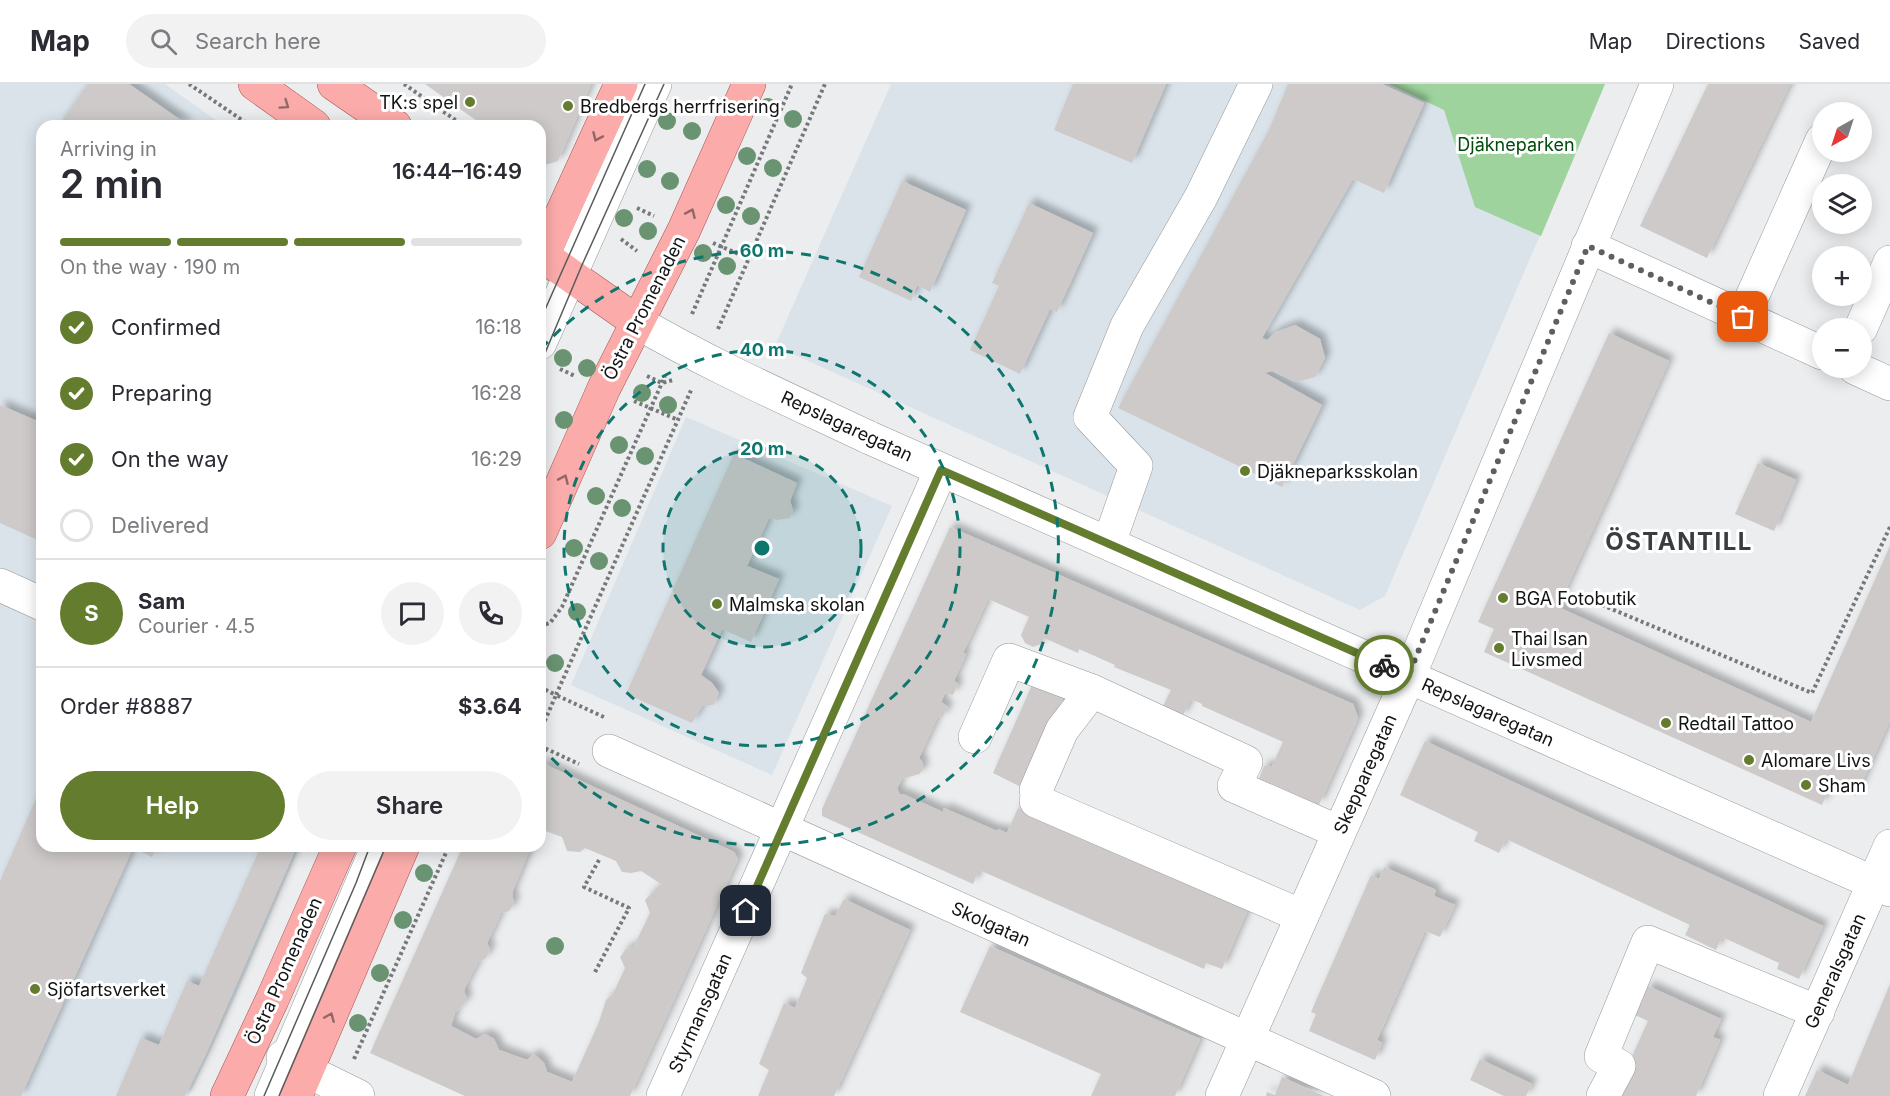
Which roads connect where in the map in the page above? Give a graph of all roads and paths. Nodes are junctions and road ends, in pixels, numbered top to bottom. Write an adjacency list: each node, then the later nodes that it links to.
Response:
1 (189, 84): 12 (path)
2 (255, 84): 13 (main road, one-way to 13)
3 (334, 84): 14 (main road)
4 (404, 84): 15 (path)
5 (621, 84): 17 (main road, one-way to 17)
6 (655, 84): 22 (street)
7 (749, 84): 25 (main road, Östra Promenaden, one-way to 7)
8 (792, 84): 27 (path)
9 (825, 84): 20 (path)
10 (1256, 84): 35 (street)
11 (1657, 84): 18 (street, Skepparegatan)
12 (243, 120)
13 (306, 120)
14 (386, 120)
15 (455, 120)
16 (1812, 162): 23 (street)
17 (546, 244)
18 (1588, 246): 23 (street); 40 (street, Skepparegatan)
19 (546, 258): 22 (main road, Repslagaregatan)
20 (748, 258)
21 (1890, 262): 24 (street)
22 (570, 274): 25 (main road, Repslagaregatan); 26 (street)
23 (1743, 317): 28 (street)
24 (1865, 318)
25 (637, 322): 27 (street, Repslagaregatan); 33 (main road, Östra Promenaden, one-way to 25)
26 (546, 329)
27 (678, 346): 32 (street, Repslagaregatan); 39 (path)
28 (1812, 348)
29 (1872, 376): 30 (street)
30 (1890, 384)
31 (678, 420): 43 (path)
32 (941, 470): 35 (street, Repslagaregatan); 48 (street, Styrmansgatan)
33 (546, 518)
34 (1890, 527): 38 (path)
35 (1109, 543): 40 (street, Repslagaregatan)
36 (0, 585): 37 (street)
37 (36, 601)
38 (1602, 605)
39 (546, 624)
40 (1408, 676): 49 (street, Skepparegatan); 56 (street, Repslagaregatan)
41 (546, 690): 43 (path)
42 (1092, 692): 45 (street); 49 (street); 57 (street)
43 (556, 695): 44 (path); 47 (path)
44 (546, 718)
45 (975, 737)
46 (546, 749): 47 (path)
47 (609, 751): 48 (street, Skolgatan)
48 (782, 829): 61 (street, Skolgatan); 66 (street, Styrmansgatan)
49 (1339, 832): 57 (street, Skepparegatan)
50 (1890, 846): 56 (street, Generalsgatan)
51 (337, 852): 58 (main road, Östra Promenaden)
52 (376, 852): 62 (street, Östra Promenaden)
53 (399, 852): 62 (main road, Östra Promenaden, one-way to 53)
54 (447, 852): 64 (path)
55 (599, 860): 59 (path)
56 (1882, 886): 60 (street, Generalsgatan)
57 (1302, 916): 61 (street, Skepparegatan)
58 (285, 970): 62 (street); 63 (main road, Östra Promenaden)
59 (595, 972)
60 (1818, 1012): 69 (street); 70 (street, Generalsgatan)
61 (1247, 1040): 67 (street, Skepparegatan); 68 (street, Skolgatan)
62 (291, 1069): 63 (street); 64 (street); 65 (street, Östra Promenaden)
63 (233, 1083)
64 (350, 1092)
65 (271, 1096)
66 (663, 1096)
67 (1222, 1096)
68 (1374, 1096)
69 (1603, 1096)
70 (1780, 1096)

